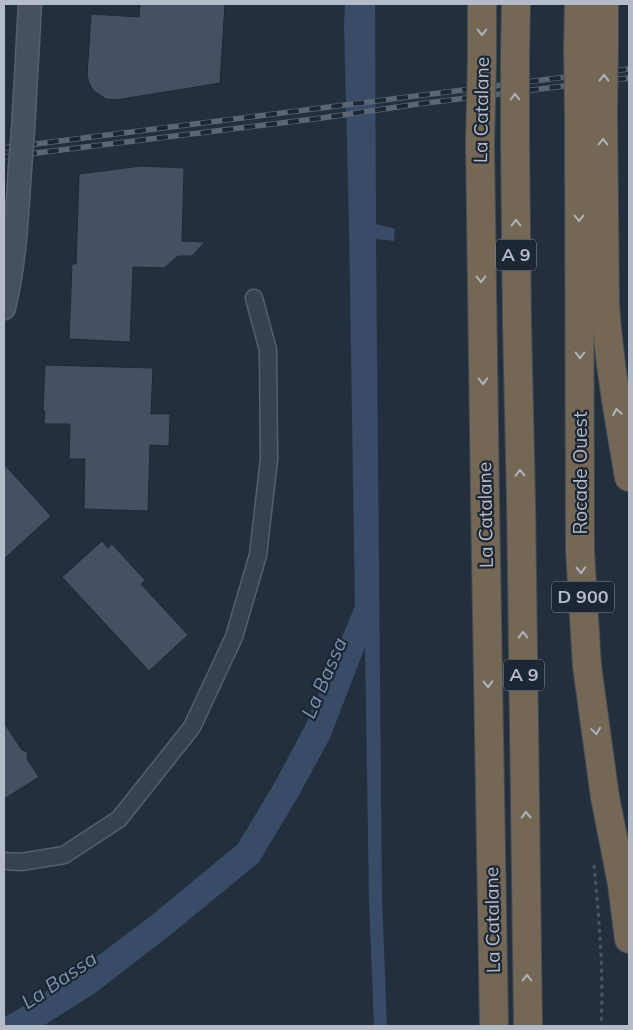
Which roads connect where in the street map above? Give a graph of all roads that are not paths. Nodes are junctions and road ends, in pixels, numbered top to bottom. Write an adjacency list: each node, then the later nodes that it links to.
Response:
1 (30, 4): 9 (street, bridge)
2 (482, 4): 13 (highway, La Catalane / A 9, one-way to 13, bridge)
3 (516, 4): 14 (highway, La Catalane / A 9, one-way to 3, bridge)
4 (579, 4): 6 (highway, Rocade Ouest / D 900)
5 (604, 4): 6 (highway, Rocade Ouest / D 900)
6 (591, 47): 8 (highway, Rocade Ouest / D 900, bridge)
7 (254, 298): 11 (street)
8 (593, 305): 10 (highway, Rocade Ouest / D 900, one-way to 8); 12 (highway, Rocade Ouest / D 900, one-way to 12)
9 (4, 308)
10 (629, 477)
11 (4, 861)
12 (629, 939)
13 (494, 1026)
14 (528, 1026)

